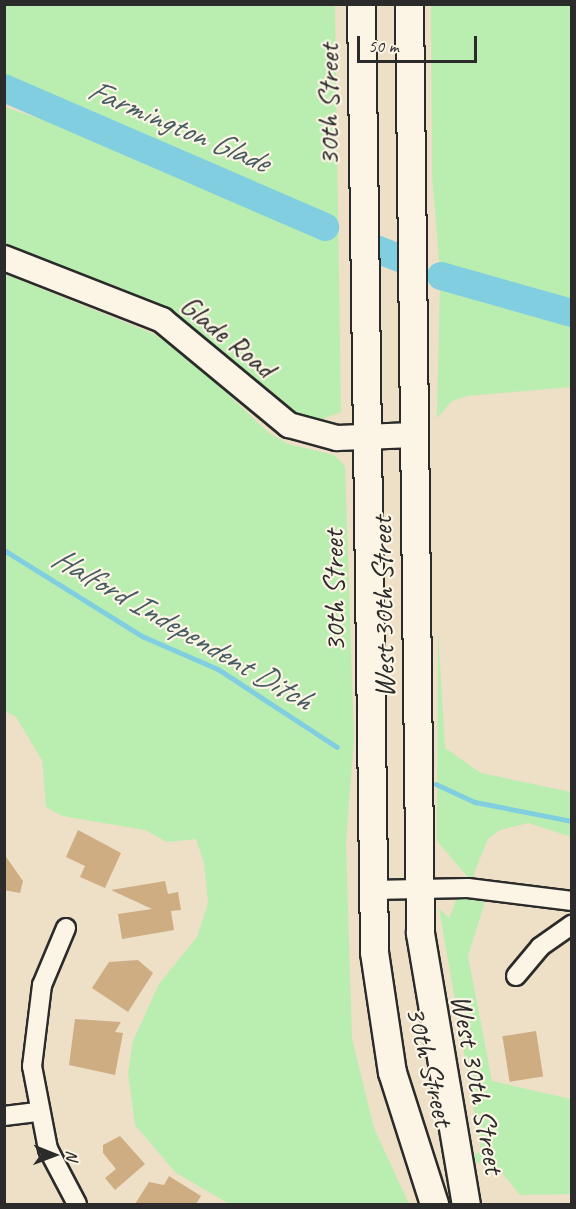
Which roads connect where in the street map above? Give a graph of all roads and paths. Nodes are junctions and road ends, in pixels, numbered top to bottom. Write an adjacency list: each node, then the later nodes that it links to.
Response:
1 (361, 4): 5 (main road, 30th Street)
2 (409, 4): 4 (main road, West 30th Street)
3 (4, 258): 5 (street, Glade Road)
4 (414, 435): 5 (street, Glade Road); 6 (main road, West 30th Street)
5 (365, 438): 7 (main road, 30th Street)
6 (419, 889): 7 (street); 8 (street); 16 (main road, West 30th Street)
7 (372, 890): 15 (main road, 30th Street)
8 (572, 901)
9 (572, 925): 11 (street)
10 (66, 928): 12 (street)
11 (516, 976)
12 (37, 1112): 13 (street); 14 (street)
13 (4, 1116)
14 (77, 1204)
15 (434, 1204)
16 (466, 1204)

